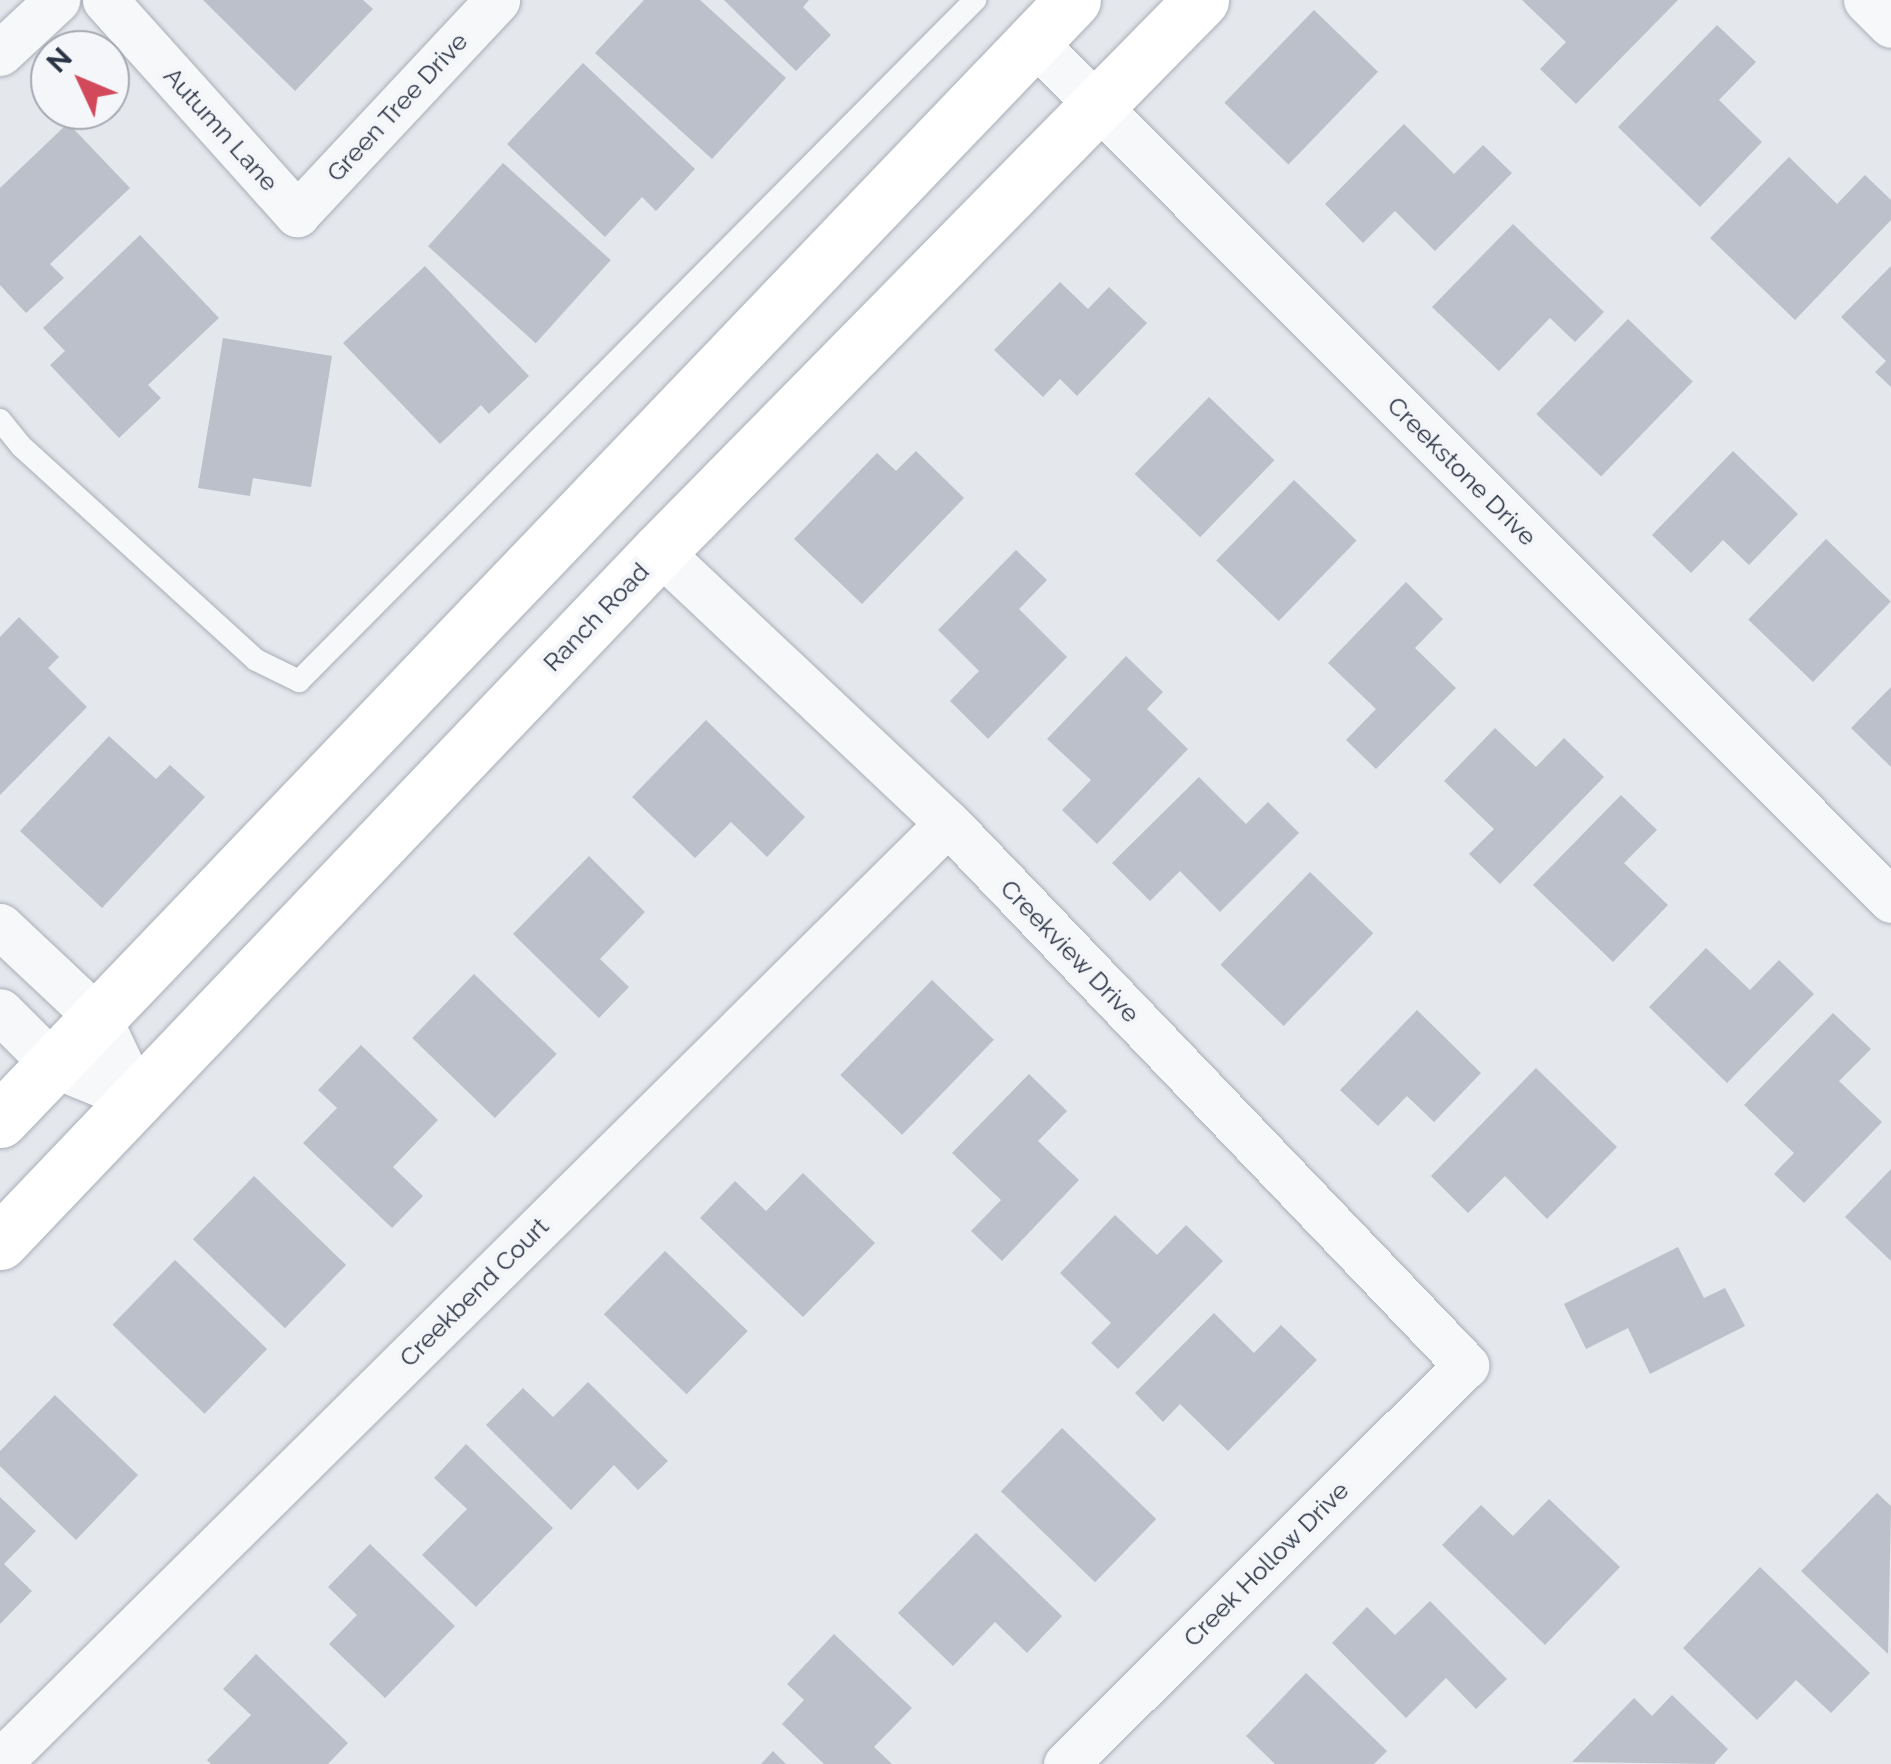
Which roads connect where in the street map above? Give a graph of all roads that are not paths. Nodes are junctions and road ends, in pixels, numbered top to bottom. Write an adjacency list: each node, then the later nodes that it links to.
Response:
1 (57, 0): 10 (street)
2 (105, 0): 12 (street, Autumn Lane)
3 (498, 0): 12 (street, Green Tree Drive)
4 (975, 0): 13 (lane)
5 (1073, 0): 9 (main road)
6 (1201, 0): 11 (main road, Ranch Road)
7 (1866, 0): 8 (street)
8 (1891, 25)
9 (1033, 41): 11 (street, Creekstone Drive); 19 (main road)
10 (0, 53)
11 (1096, 106): 14 (main road, Ranch Road); 16 (street, Creekstone Drive)
12 (297, 214)
13 (0, 420)
14 (659, 551): 15 (street, Creekview Drive); 21 (main road, Ranch Road)
15 (948, 823): 24 (street, Creekview Drive); 25 (street, Creekbend Court)
16 (1891, 900)
17 (0, 926): 19 (street)
18 (0, 1011): 20 (street)
19 (99, 1018): 20 (main road); 21 (street)
20 (54, 1065): 21 (street); 22 (main road)
21 (137, 1099): 23 (main road, Ranch Road)
22 (0, 1120)
23 (0, 1242)
24 (1466, 1364): 26 (street, Creek Hollow Drive)
25 (0, 1762)
26 (1066, 1764)

